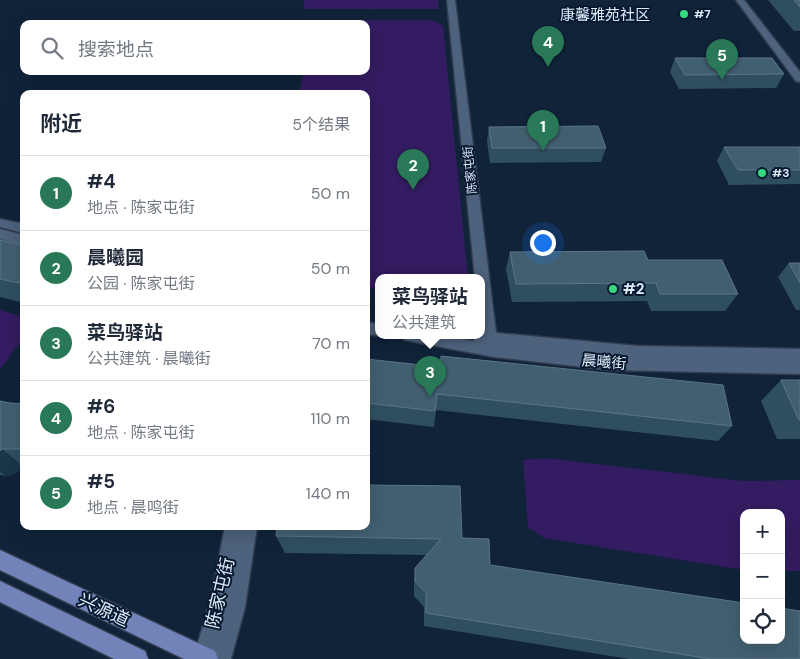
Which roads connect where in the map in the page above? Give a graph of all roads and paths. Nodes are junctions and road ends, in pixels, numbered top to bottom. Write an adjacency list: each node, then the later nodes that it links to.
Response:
1 (451, 0): 10 (street, 陈家屯街)
2 (740, 0): 5 (street)
3 (749, 0): 4 (street)
4 (800, 65)
5 (800, 79)
6 (0, 223): 7 (street)
7 (20, 228)
8 (0, 234): 9 (street)
9 (20, 239)
10 (482, 274)
11 (485, 304): 14 (street, 陈家屯街)
12 (427, 339): 16 (street, 晨曦街)
13 (483, 339): 14 (street, 晨曦街)
14 (489, 340): 15 (street, 晨曦街)
15 (800, 355)
16 (800, 367)
17 (233, 530): 22 (street, 陈家屯街)
18 (247, 530): 22 (street, 陈家屯街)
19 (0, 560): 22 (main road, 兴源道)
20 (0, 591): 21 (main road, 兴源道)
21 (133, 658)
22 (209, 659)

